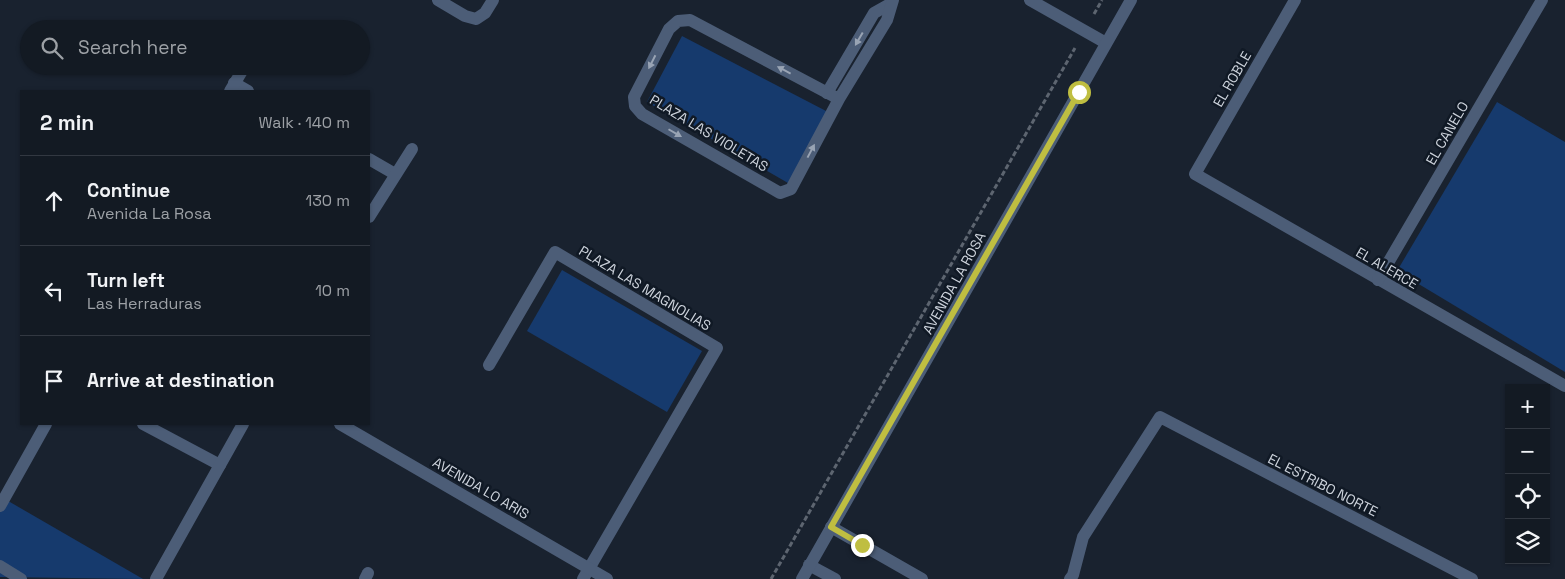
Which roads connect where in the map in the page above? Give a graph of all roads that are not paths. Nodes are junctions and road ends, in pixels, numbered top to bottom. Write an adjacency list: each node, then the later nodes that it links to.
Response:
1 (438, 0): 2 (street)
2 (492, 0)
3 (1030, 0): 8 (street)
4 (1131, 0): 8 (street, AVENIDA LA ROSA)
5 (1295, 0): 16 (street, EL ROBLE)
6 (1542, 0): 18 (street, EL CANELO)
7 (892, 2): 11 (street, one-way to 11); 12 (street, PLAZA LAS VIOLETAS)
8 (1106, 43): 27 (street, AVENIDA LA ROSA)
9 (239, 75): 10 (street)
10 (232, 87)
11 (827, 93): 12 (street, PLAZA LAS VIOLETAS); 12 (street, PLAZA LAS VIOLETAS, one-way to 12)
12 (839, 99)
13 (412, 149): 15 (street)
14 (370, 160): 15 (street)
15 (396, 174): 17 (street)
16 (1195, 174): 18 (street, EL ALERCE)
17 (370, 215)
18 (1378, 280): 20 (street, EL ALERCE)
19 (489, 365): 30 (street, PLAZA LAS MAGNOLIAS)
20 (1565, 386)
21 (45, 425): 26 (street)
22 (145, 425): 25 (street)
23 (242, 425): 25 (street)
24 (342, 425): 30 (street, AVENIDA LO ARIS)
25 (220, 465): 33 (street)
26 (0, 506)
27 (831, 527): 28 (street, AVENIDA LA ROSA); 37 (street)
28 (809, 565): 35 (street, AVENIDA LA ROSA); 36 (street)
29 (0, 566): 32 (street)
30 (586, 574): 34 (street, AVENIDA LO ARIS)
31 (1075, 578): 38 (street, EL ESTRIBO NORTE)
32 (21, 579)
33 (156, 579)
34 (607, 579)
35 (802, 579)
36 (835, 579)
37 (922, 579)
38 (1472, 579)

